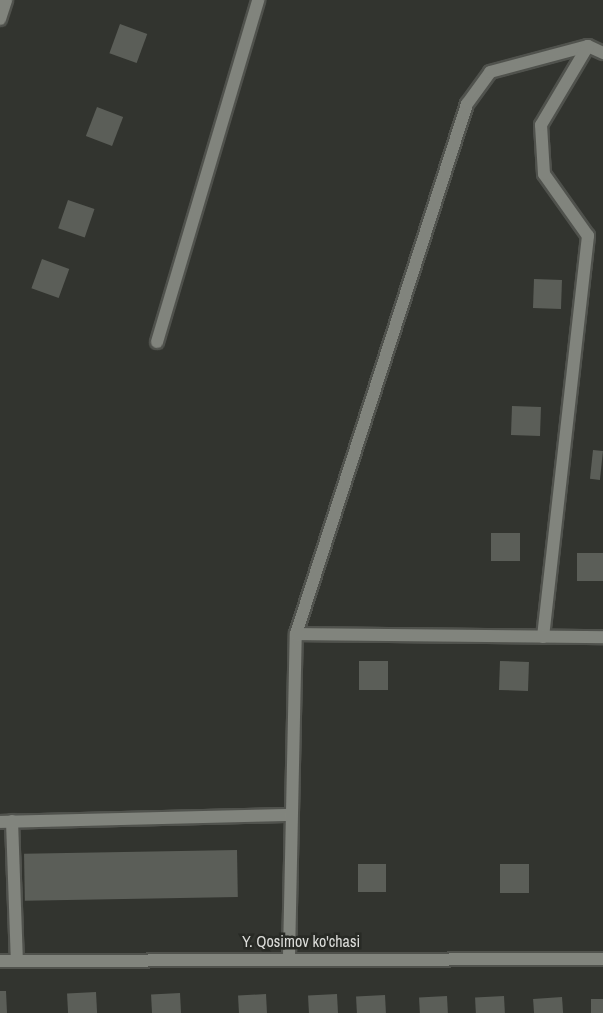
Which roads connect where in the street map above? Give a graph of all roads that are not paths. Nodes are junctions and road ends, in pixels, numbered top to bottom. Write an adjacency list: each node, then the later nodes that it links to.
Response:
1 (6, 0): 3 (street)
2 (258, 0): 6 (street)
3 (0, 19)
4 (588, 46): 5 (street); 7 (street); 8 (street)
5 (603, 53)
6 (157, 342)
7 (296, 634): 8 (street); 10 (street)
8 (543, 637): 9 (street)
9 (603, 638)
10 (290, 815): 11 (street); 12 (street)
11 (6, 822): 15 (street)
12 (289, 956): 13 (street, Y. Qosimov ko'chasi); 15 (street, Y. Qosimov ko'chasi)
13 (603, 959)
14 (0, 961): 15 (street, Y. Qosimov ko'chasi)
15 (17, 961)

